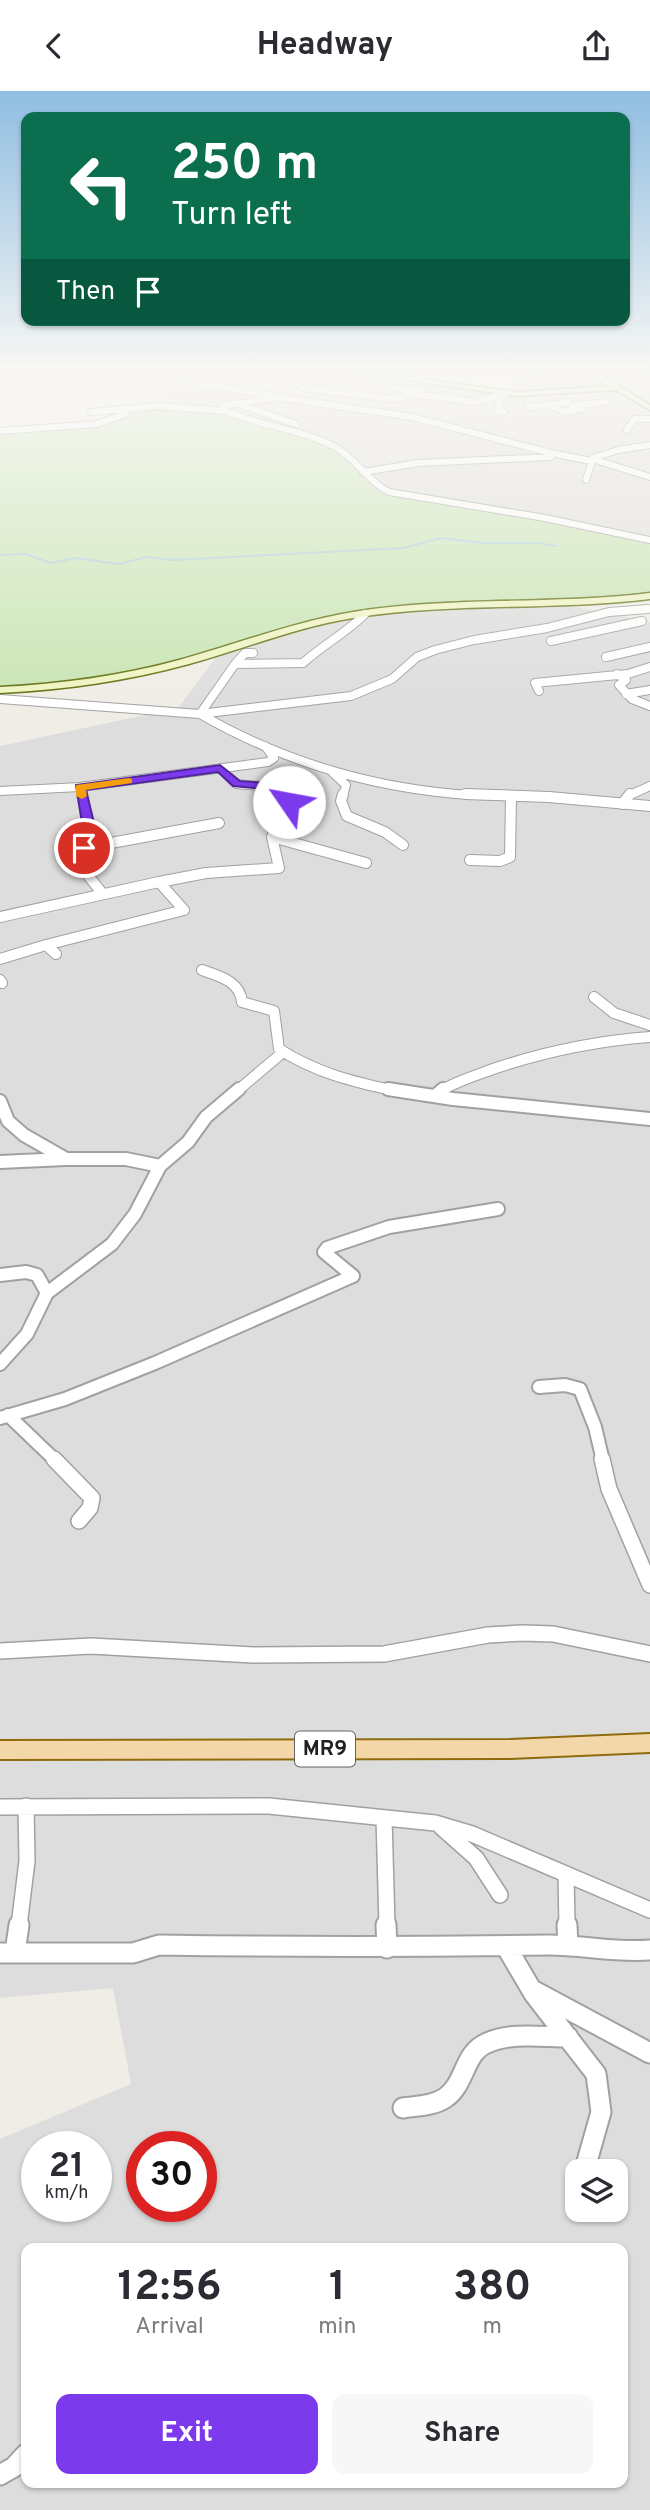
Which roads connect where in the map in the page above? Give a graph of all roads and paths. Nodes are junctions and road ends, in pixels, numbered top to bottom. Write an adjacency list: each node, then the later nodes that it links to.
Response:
1 (379, 487): 2 (street)
2 (650, 540)
3 (650, 596): 5 (street)
4 (649, 609): 6 (street); 20 (street)
5 (365, 614): 11 (street); 14 (street)
6 (646, 623): 7 (street)
7 (551, 641)
8 (650, 647): 10 (street)
9 (253, 653): 11 (street)
10 (606, 657)
11 (236, 664): 20 (street)
12 (650, 667): 13 (street)
13 (616, 674): 16 (street); 17 (street)
14 (0, 690)
15 (650, 690): 17 (street)
16 (539, 691)
17 (626, 694): 19 (street)
18 (0, 699): 20 (street)
19 (650, 706)
20 (200, 714): 21 (street)
21 (265, 745): 22 (street); 23 (street)
22 (220, 768): 25 (street); 31 (street)
23 (328, 768): 27 (street); 32 (street)
24 (650, 786): 28 (street)
25 (80, 787): 26 (street); 33 (street)
26 (0, 791)
27 (511, 796): 28 (street); 34 (street)
28 (622, 803): 29 (street)
29 (650, 806)
30 (219, 823): 33 (street)
31 (272, 837): 35 (street); 36 (street)
32 (403, 845)
33 (84, 848): 37 (street)
34 (470, 860)
35 (366, 863)
36 (159, 882): 37 (street); 39 (street)
37 (102, 893): 38 (street)
38 (0, 917)
39 (46, 945): 40 (street); 41 (street)
40 (57, 954)
41 (0, 959)
42 (202, 970): 46 (street)
43 (594, 997): 44 (street)
44 (650, 1025)
45 (650, 1037): 47 (street)
46 (282, 1053): 47 (street); 52 (street)
47 (436, 1095): 49 (street)
48 (0, 1101): 50 (street)
49 (650, 1119)
50 (66, 1159): 51 (street); 52 (street)
51 (0, 1163)
52 (160, 1166): 55 (street)
53 (498, 1209): 58 (street)
54 (0, 1275): 55 (street)
55 (47, 1293): 56 (street)
56 (1, 1360)
57 (539, 1387): 60 (street)
58 (4, 1417): 59 (street)
59 (79, 1521)
60 (650, 1585)
61 (0, 1651): 62 (street)
62 (650, 1654)
63 (650, 1742): 64 (main road, MR9)
64 (0, 1750)
65 (26, 1806): 66 (street); 67 (street); 76 (street)
66 (0, 1807)
67 (384, 1818): 68 (street); 73 (street)
68 (435, 1823): 69 (street); 70 (street)
69 (566, 1874): 71 (street); 72 (street)
70 (500, 1895)
71 (650, 1910)
72 (568, 1946): 74 (street); 75 (street)
73 (387, 1948): 74 (street); 76 (street)
74 (507, 1948): 77 (street)
75 (650, 1950)
76 (7, 1952)
77 (531, 1989): 78 (street); 79 (street)
78 (568, 2037): 80 (street); 81 (street)
79 (650, 2053)
80 (403, 2108)
81 (588, 2159)
82 (21, 2459): 83 (street)
83 (0, 2475)

